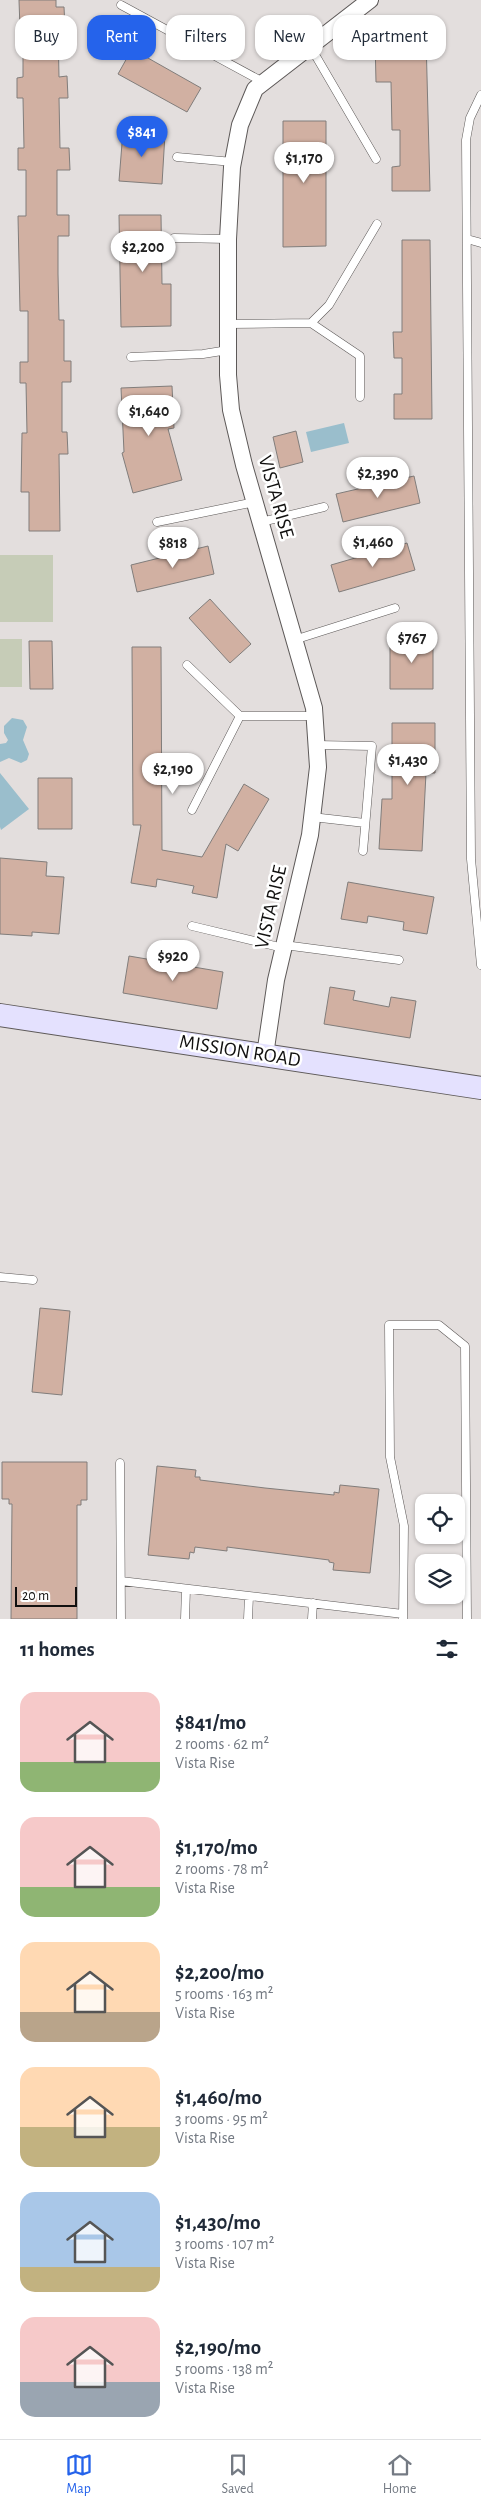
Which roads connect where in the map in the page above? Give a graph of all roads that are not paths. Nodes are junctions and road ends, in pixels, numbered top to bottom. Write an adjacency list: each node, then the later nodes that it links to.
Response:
1 (370, 0): 3 (street, VISTA RISE)
2 (121, 5): 6 (lane)
3 (323, 36)
4 (292, 60): 6 (street, VISTA RISE)
5 (318, 60): 9 (lane)
6 (263, 82): 10 (street, VISTA RISE)
7 (481, 95): 14 (lane)
8 (177, 157): 10 (lane)
9 (376, 159)
10 (233, 162): 13 (street, VISTA RISE)
11 (377, 224): 17 (lane)
12 (174, 238): 13 (lane)
13 (228, 239): 16 (street, VISTA RISE)
14 (467, 239): 15 (lane); 37 (lane)
15 (481, 243)
16 (228, 324): 17 (lane); 18 (street, VISTA RISE)
17 (311, 324): 20 (lane)
18 (228, 350): 19 (lane); 21 (street, VISTA RISE)
19 (131, 357)
20 (360, 397)
21 (255, 502): 23 (lane); 24 (street, VISTA RISE)
22 (324, 507): 24 (lane)
23 (157, 522)
24 (261, 522): 26 (street, VISTA RISE)
25 (395, 608): 26 (lane)
26 (294, 640): 29 (street, VISTA RISE)
27 (187, 665): 28 (lane)
28 (240, 716): 29 (lane); 31 (lane)
29 (314, 716): 30 (street, VISTA RISE)
30 (316, 745): 32 (street, VISTA RISE); 33 (lane)
31 (192, 810)
32 (312, 817): 33 (lane); 36 (street, VISTA RISE)
33 (365, 823): 34 (lane)
34 (363, 851)
35 (192, 926): 36 (lane)
36 (283, 946): 38 (lane); 41 (street, VISTA RISE)
37 (480, 949): 39 (lane)
38 (398, 960)
39 (481, 965)
40 (0, 1015): 41 (street, MISSION ROAD)
41 (265, 1055): 42 (street, MISSION ROAD)
42 (481, 1088)
43 (0, 1278): 44 (lane)
44 (33, 1280)
45 (120, 1463): 46 (lane)
46 (121, 1581): 47 (lane); 51 (lane)
47 (186, 1589): 48 (lane); 52 (lane)
48 (249, 1596): 49 (lane); 53 (lane)
49 (313, 1603): 50 (lane); 54 (lane)
50 (403, 1616): 55 (lane)
51 (121, 1619)
52 (185, 1619)
53 (248, 1619)
54 (312, 1619)
55 (467, 1619)

